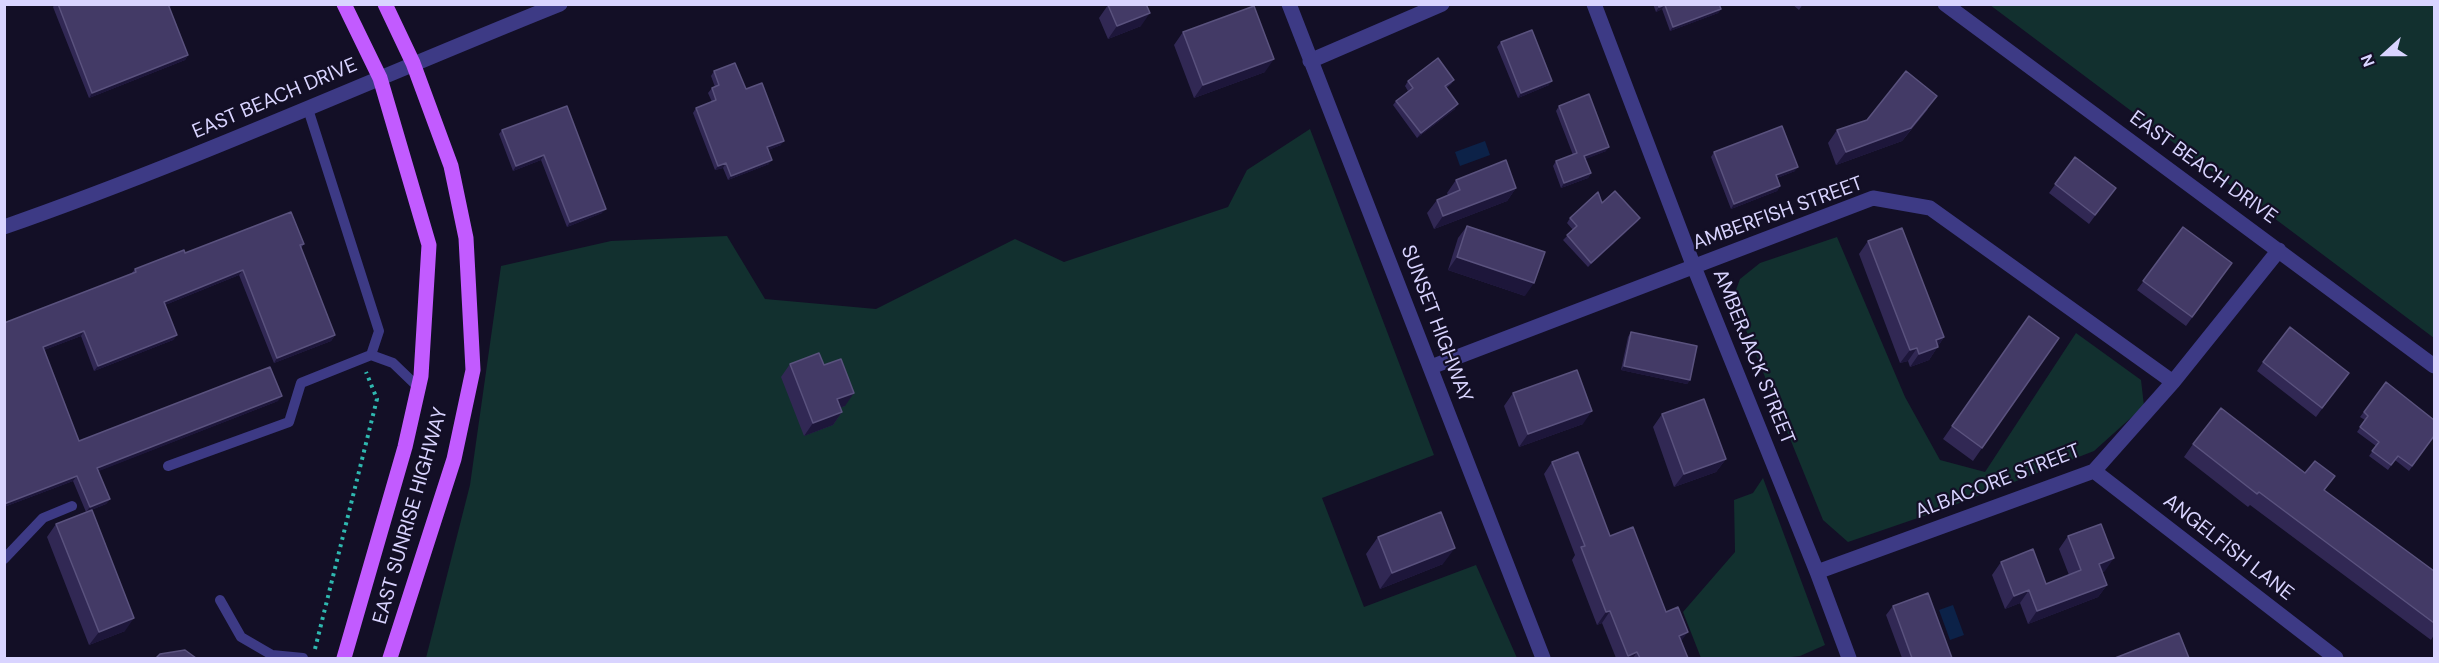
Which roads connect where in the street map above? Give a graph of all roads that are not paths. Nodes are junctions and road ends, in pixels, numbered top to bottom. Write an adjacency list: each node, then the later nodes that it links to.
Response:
1 (344, 4): 10 (main road, EAST SUNRISE HIGHWAY)
2 (385, 4): 9 (main road, EAST SUNRISE HIGHWAY)
3 (560, 4): 9 (street, EAST BEACH DRIVE)
4 (1289, 4): 8 (street, SUNSET HIGHWAY)
5 (1442, 4): 8 (street)
6 (1594, 4): 14 (street, AMBERJACK STREET)
7 (1945, 4): 13 (street, EAST BEACH DRIVE)
8 (1310, 61): 17 (street, SUNSET HIGHWAY)
9 (413, 63): 10 (street, EAST BEACH DRIVE); 28 (main road, EAST SUNRISE HIGHWAY)
10 (380, 78): 11 (street, EAST BEACH DRIVE); 19 (main road, EAST SUNRISE HIGHWAY)
11 (308, 108): 12 (street, EAST BEACH DRIVE); 15 (lane)
12 (4, 227)
13 (2279, 250): 16 (street, EAST BEACH DRIVE); 18 (street, ALBACORE STREET)
14 (1694, 267): 17 (street, AMBERFISH STREET); 18 (street, AMBERFISH STREET); 24 (street, AMBERJACK STREET)
15 (366, 357): 19 (lane); 20 (lane)
16 (2434, 366)
17 (1431, 367): 29 (street, SUNSET HIGHWAY)
18 (2173, 382): 21 (street, ALBACORE STREET)
19 (418, 388): 27 (main road, EAST SUNRISE HIGHWAY)
20 (168, 466)
21 (2094, 471): 24 (street, ALBACORE STREET); 31 (street, ANGELFISH LANE)
22 (72, 506): 23 (lane)
23 (4, 559)
24 (1817, 572): 30 (street, AMBERJACK STREET)
25 (220, 600): 26 (lane)
26 (303, 658)
27 (344, 658)
28 (390, 658)
29 (1543, 658)
30 (1849, 658)
31 (2336, 658)

